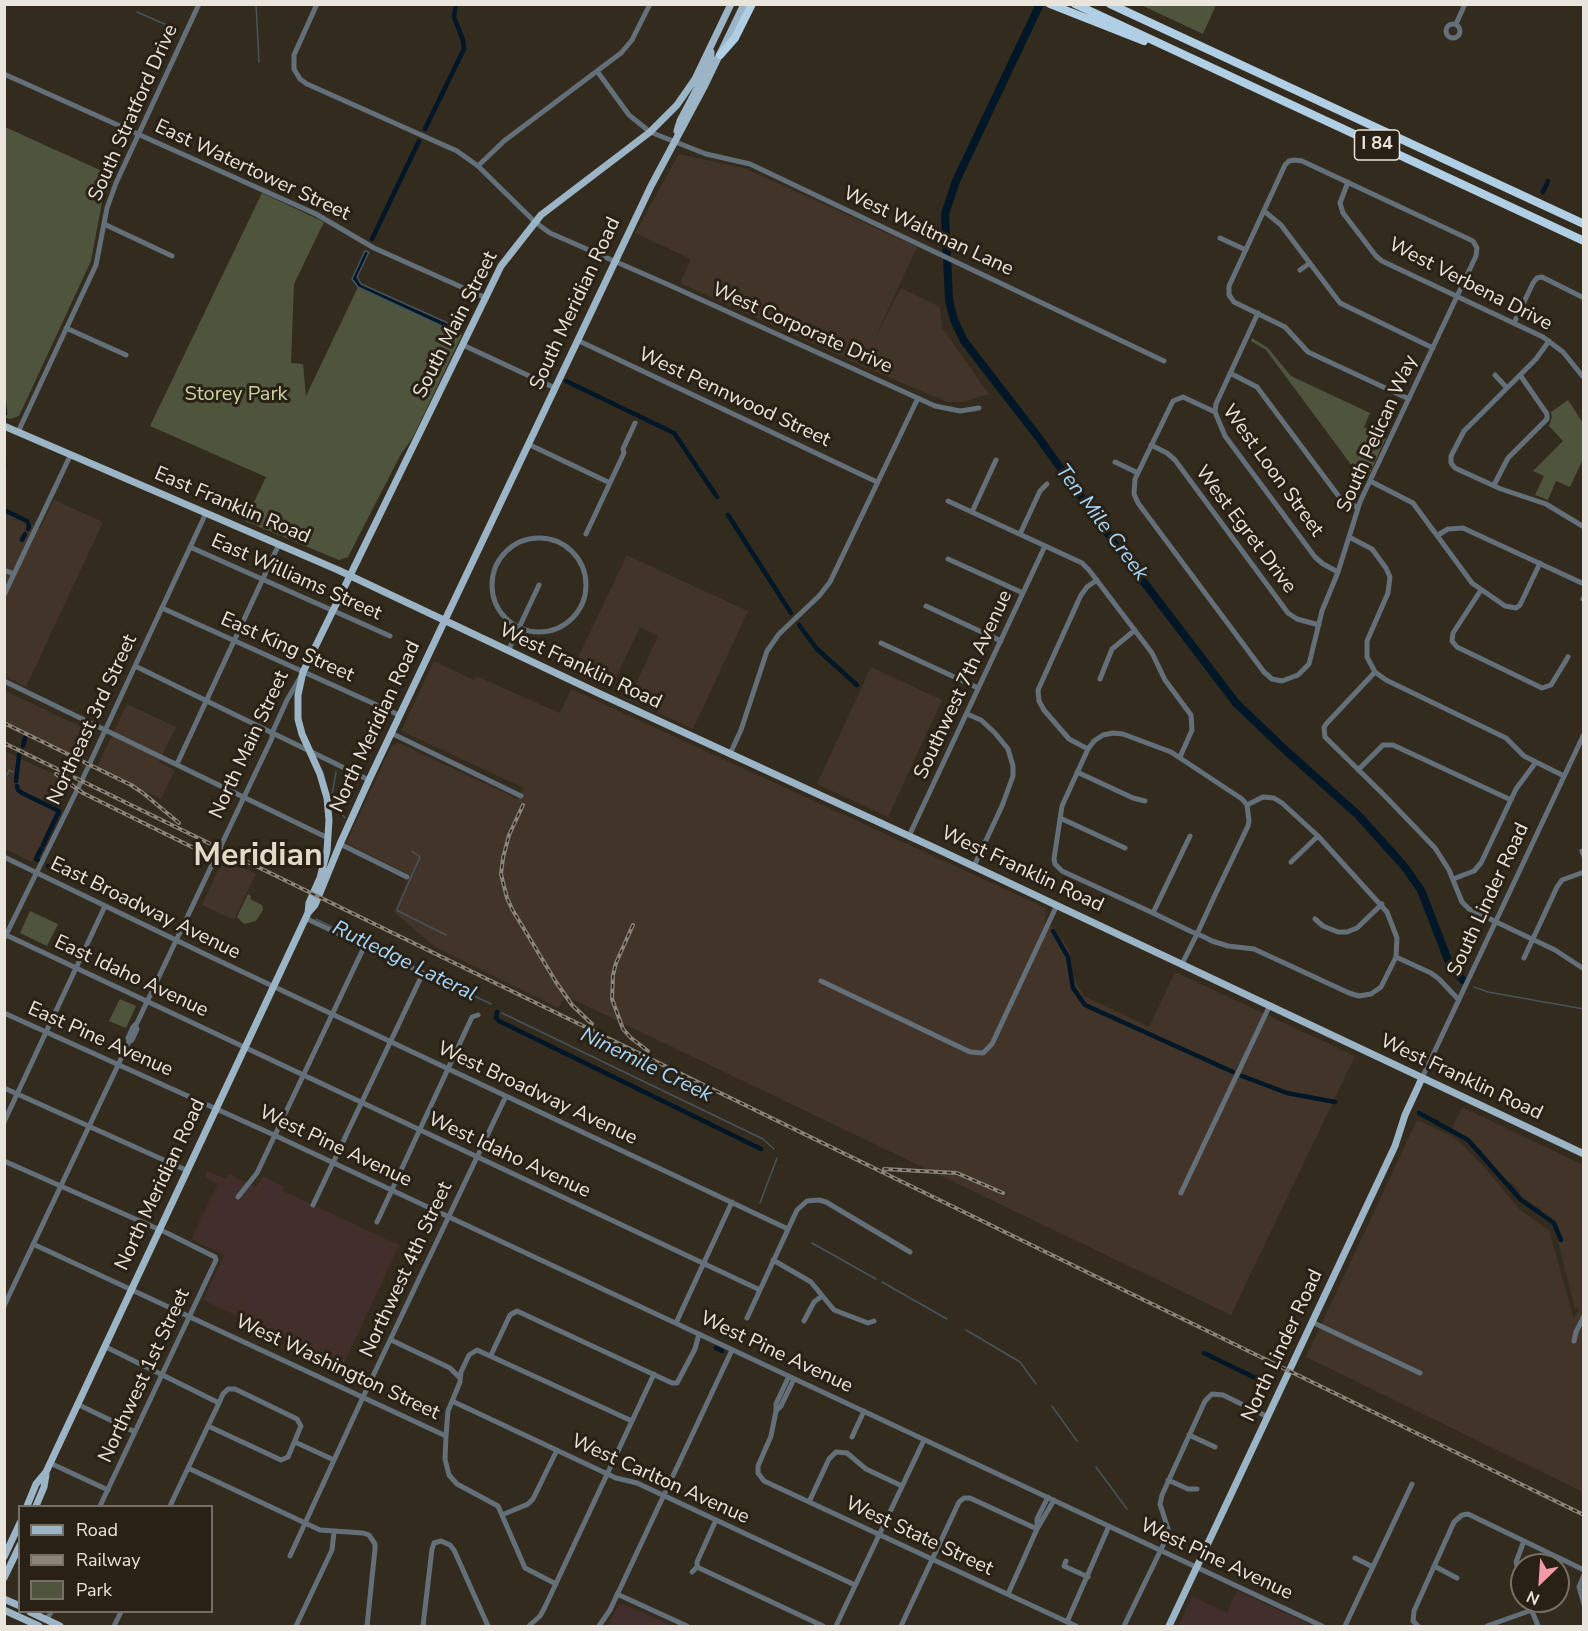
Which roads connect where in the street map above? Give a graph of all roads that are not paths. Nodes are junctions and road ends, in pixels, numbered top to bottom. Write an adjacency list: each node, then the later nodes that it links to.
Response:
1 (199, 4): 20 (street, South Stratford Drive)
2 (317, 4): 22 (street, West Corporate Drive)
3 (650, 4): 17 (street)
4 (731, 4): 13 (main road)
5 (744, 4): 16 (main road, South Meridian Road)
6 (752, 4): 16 (highway)
7 (1050, 4): 15 (highway)
8 (1076, 4): 15 (highway, I 84)
9 (1110, 4): 14 (highway, I 84)
10 (1122, 4): 14 (highway)
11 (1465, 4): 12 (street)
12 (1456, 24)
13 (712, 47): 19 (main road, South Main Street); 21 (main road)
14 (1203, 47): 27 (highway, I 84)
15 (1170, 48): 29 (highway, I 84)
16 (720, 55): 21 (main road, South Meridian Road)
17 (597, 71): 19 (street, West Waltman Lane); 22 (street)
18 (4, 74): 20 (street, East Watertower Street)
19 (650, 132): 21 (street, West Waltman Lane); 25 (main road, South Main Street)
20 (139, 134): 26 (street, South Stratford Drive); 36 (street, East Watertower Street)
21 (674, 143): 32 (main road, South Meridian Road); 46 (street, West Waltman Lane)
22 (478, 166): 25 (street, West Corporate Drive)
23 (1348, 182): 24 (street); 35 (street, West Verbena Drive); 35 (street, South Pelican Way)
24 (1264, 211): 30 (street); 33 (street)
25 (535, 222): 32 (street, West Corporate Drive); 36 (main road, South Main Street)
26 (104, 224): 31 (street); 40 (street, South Stratford Drive)
27 (1584, 224)
28 (1220, 238): 30 (street)
29 (1584, 241)
30 (1246, 250): 38 (street)
31 (172, 256)
32 (615, 262): 41 (main road, South Meridian Road); 53 (street, West Corporate Drive)
33 (1310, 264): 34 (street); 44 (street)
34 (1300, 270)
35 (1457, 296): 39 (street, West Verbena Drive); 44 (street, South Pelican Way)
36 (486, 298): 43 (main road, South Main Street)
37 (1584, 298): 39 (street)
38 (1258, 313): 47 (street); 54 (street)
39 (1514, 323): 42 (street, West Verbena Drive)
40 (66, 328): 45 (street); 59 (street, South Stratford Drive)
41 (578, 340): 51 (main road, South Meridian Road); 67 (street, West Pennwood Street)
42 (1549, 341): 49 (street); 50 (street, West Verbena Drive)
43 (463, 345): 51 (street); 89 (main road, South Main Street)
44 (1433, 348): 54 (street, South Pelican Way)
45 (126, 355)
46 (1164, 361)
47 (1230, 373): 56 (street); 72 (street)
48 (1495, 375): 52 (street)
49 (1520, 375): 52 (street); 70 (street)
50 (1584, 378)
51 (555, 388): 60 (main road, South Meridian Road)
52 (1507, 388): 70 (street)
53 (918, 398): 55 (street, West Corporate Drive); 67 (street)
54 (1409, 399): 66 (street, South Pelican Way)
55 (979, 408)
56 (1215, 412): 61 (street, West Loon Street); 87 (street, West Loon Street)
57 (635, 423): 68 (street)
58 (4, 426): 59 (main road, East Franklin Road)
59 (18, 432): 62 (main road, East Franklin Road)
60 (528, 444): 68 (street); 100 (main road, South Meridian Road)
61 (1151, 445): 65 (street); 101 (street, West Egret Drive)
62 (71, 454): 74 (main road, East Franklin Road); 88 (street)
63 (996, 460): 73 (street)
64 (1115, 462): 65 (street)
65 (1138, 473): 101 (street, South Pelican Way)
66 (1370, 481): 72 (street, South Pelican Way); 79 (street)
67 (877, 482): 125 (street)
68 (610, 483): 77 (street)
69 (1047, 484): 78 (street)
70 (1494, 485): 76 (street)
71 (948, 501): 73 (street)
72 (1358, 507): 80 (street, South Pelican Way)
73 (972, 512): 78 (street)
74 (206, 513): 81 (main road, East Franklin Road); 83 (street, Northeast 3rd Street)
75 (1584, 517): 76 (street)
76 (1582, 526)
77 (586, 534)
78 (1020, 534): 82 (street)
79 (1438, 535): 85 (street); 94 (street)
80 (1349, 537): 87 (street, South Pelican Way); 112 (street)
81 (279, 544): 89 (main road, East Franklin Road); 90 (street)
82 (1045, 546): 91 (street); 95 (street, Southwest 7th Avenue)
83 (190, 547): 90 (street, East Williams Street); 98 (street, Northeast 3rd Street)
84 (948, 559): 95 (street)
85 (1540, 563): 92 (street); 94 (street)
86 (4, 570): 88 (street)
87 (1338, 572): 101 (street, South Pelican Way)
88 (14, 574): 96 (street)
89 (349, 576): 99 (main road, North Main Street); 100 (main road, East Franklin Road)
90 (263, 580): 99 (street, East Williams Street); 105 (street)
91 (1096, 580): 103 (street); 123 (street)
92 (1584, 584)
93 (539, 585): 102 (street)
94 (1481, 590): 109 (street)
95 (1023, 594): 106 (street, Southwest 7th Avenue)
96 (4, 595)
97 (926, 606): 106 (street)
98 (162, 608): 105 (street, East King Street); 110 (street, Northeast 3rd Street)
99 (332, 610): 104 (street, East Williams Street); 111 (main road, North Main Street)
100 (444, 621): 108 (main road, West Franklin Road); 118 (main road, North Meridian Road)
101 (1318, 625)
102 (519, 628): 102 (street); 108 (street)
103 (1135, 630): 113 (street); 126 (street)
104 (390, 636)
105 (234, 641): 111 (street, East King Street); 116 (street)
106 (1001, 641): 115 (street, Southwest 7th Avenue)
107 (881, 643): 115 (street)
108 (508, 651): 125 (main road, West Franklin Road)
109 (1568, 657)
110 (135, 666): 116 (street); 119 (street, Northeast 3rd Street)
111 (303, 672): 118 (street, East King Street); 120 (street, North Main Street); 124 (main road, North Meridian Road)
112 (1376, 672): 127 (street); 129 (street)
113 (1100, 679)
114 (4, 681): 119 (street)
115 (978, 688): 117 (street, Southwest 7th Avenue)
116 (207, 701): 120 (street); 128 (street)
117 (967, 714): 139 (street, Southwest 7th Avenue); 147 (street)
118 (399, 715): 121 (main road, North Meridian Road)
119 (106, 730): 128 (street); 149 (street, Northeast 3rd Street)
120 (272, 732): 124 (street); 134 (street, North Main Street)
121 (391, 732): 132 (main road, North Meridian Road); 133 (street)
122 (1584, 734): 131 (street, South Linder Road)
123 (1088, 749): 126 (street); 130 (street)
124 (309, 751): 132 (street); 142 (main road, North Meridian Road)
125 (730, 754): 139 (main road, West Franklin Road)
126 (1180, 757): 137 (street)
127 (1536, 762): 131 (street); 135 (street)
128 (177, 764): 134 (street)
129 (1358, 770): 135 (street); 151 (street)
130 (1077, 772): 136 (street); 138 (street)
131 (1564, 776): 158 (street, South Linder Road)
132 (369, 780): 143 (main road, North Meridian Road)
133 (521, 796)
134 (243, 798): 142 (street); 161 (street, North Main Street)
135 (1511, 800): 151 (street)
136 (1145, 801)
137 (1247, 805): 141 (street); 159 (street)
138 (1060, 818): 144 (street); 155 (street)
139 (909, 836): 147 (main road, West Franklin Road)
140 (1190, 836): 155 (street)
141 (1318, 836): 146 (street); 152 (street)
142 (328, 838): 156 (main road, North Meridian Road)
143 (339, 844): 150 (street); 156 (main road, North Meridian Road)
144 (1125, 848)
145 (4, 857): 149 (street, East Broadway Avenue)
146 (1291, 862)
147 (974, 866): 153 (main road, West Franklin Road)
148 (1584, 872): 162 (street)
149 (36, 873): 154 (street, East Broadway Avenue); 160 (street, Northeast 3rd Street)
150 (407, 878)
151 (1453, 879): 158 (street)
152 (1382, 904): 157 (street); 164 (street)
153 (1057, 905): 166 (main road, West Franklin Road); 169 (street)
154 (105, 906): 161 (street, East Broadway Avenue); 167 (street)
155 (1153, 914): 159 (street)
156 (307, 916): 163 (street); 170 (main road, North Meridian Road)
157 (1316, 919)
158 (1495, 922): 162 (street); 171 (street, South Linder Road)
159 (1197, 934): 164 (street); 166 (street)
160 (5, 935): 167 (street, East Idaho Avenue)
161 (176, 940): 170 (street, East Broadway Avenue); 172 (street, North Main Street)
162 (1533, 940): 165 (street); 168 (street)
163 (365, 945): 175 (street); 178 (street)
164 (1396, 957): 171 (street)
165 (1524, 958)
166 (1182, 964): 173 (main road, West Franklin Road)
167 (76, 968): 172 (street, East Idaho Avenue); 177 (street)
168 (1584, 969)
169 (820, 981)
170 (274, 986): 175 (street, West Broadway Avenue); 179 (main road, North Meridian Road)
171 (1459, 1000): 183 (street, South Linder Road)
172 (147, 1002): 179 (street, East Idaho Avenue); 180 (street, North Main Street)
173 (1270, 1005): 183 (main road, West Franklin Road); 200 (street)
174 (4, 1013): 177 (street, East Pine Avenue)
175 (332, 1014): 178 (street, West Broadway Avenue); 182 (street)
176 (478, 1015): 181 (street)
177 (46, 1032): 180 (street, East Pine Avenue); 185 (street)
178 (390, 1041): 181 (street, West Broadway Avenue); 187 (street)
179 (245, 1048): 182 (street, West Idaho Avenue); 188 (main road, North Meridian Road)
180 (118, 1064): 188 (street, East Pine Avenue); 190 (street, North Main Street)
181 (448, 1068): 186 (street, West Broadway Avenue); 191 (street)
182 (303, 1074): 187 (street, West Idaho Avenue); 192 (street)
183 (1422, 1078): 193 (main road, West Franklin Road); 221 (main road, North Linder Road)
184 (4, 1088): 185 (street)
185 (17, 1094): 189 (street); 190 (street)
186 (506, 1096): 194 (street, Northwest 4th Street); 202 (street, West Broadway Avenue)
187 (361, 1103): 191 (street, West Idaho Avenue); 196 (street)
188 (216, 1108): 192 (street, West Pine Avenue); 197 (main road, North Meridian Road)
189 (4, 1122)
190 (89, 1126): 197 (street); 198 (street, North Main Street)
191 (419, 1130): 194 (street, West Idaho Avenue); 199 (street)
192 (274, 1135): 196 (street, West Pine Avenue); 201 (street)
193 (1584, 1154)
194 (477, 1157): 204 (street, Northwest 4th Street); 211 (street, West Idaho Avenue)
195 (4, 1161): 198 (street)
196 (333, 1162): 199 (street, West Pine Avenue); 203 (street)
197 (186, 1170): 207 (main road, North Meridian Road)
198 (61, 1186): 207 (street); 208 (street, North Main Street)
199 (392, 1190): 204 (street, West Pine Avenue); 205 (street)
200 (1181, 1193)
201 (238, 1197)
202 (732, 1202): 206 (street, West Broadway Avenue); 211 (street)
203 (313, 1205)
204 (449, 1217): 222 (street, West Pine Avenue); 224 (street, Northwest 4th Street)
205 (377, 1222)
206 (788, 1229): 209 (street); 210 (street)
207 (158, 1230): 212 (main road, North Meridian Road); 216 (street, Northwest 1st Street)
208 (33, 1244): 212 (street, West Washington Street); 215 (street, North Main Street)
209 (910, 1252)
210 (773, 1260): 213 (street); 214 (street)
211 (703, 1263): 213 (street, West Idaho Avenue); 222 (street)
212 (131, 1288): 216 (street, West Washington Street); 226 (main road, North Meridian Road)
213 (760, 1290): 218 (street)
214 (822, 1296): 219 (street); 220 (street)
215 (4, 1306)
216 (190, 1316): 230 (street, Northwest 1st Street); 234 (street, West Washington Street)
217 (1584, 1316): 225 (street)
218 (747, 1318)
219 (804, 1321)
220 (874, 1321)
221 (1312, 1322): 229 (street); 239 (main road, North Linder Road)
222 (676, 1323): 223 (street, West Pine Avenue)
223 (699, 1334): 227 (street, West Pine Avenue); 231 (street)
224 (391, 1340): 232 (street); 234 (street, Northwest 4th Street)
225 (1574, 1341)
226 (104, 1346): 230 (street); 237 (main road, North Meridian Road)
227 (732, 1350): 233 (street, West Pine Avenue); 260 (street)
228 (491, 1355): 231 (street); 232 (street); 240 (street)
229 (1420, 1373)
230 (162, 1374): 236 (street); 242 (street, Northwest 1st Street)
231 (654, 1374): 240 (street)
232 (460, 1378): 235 (street)
233 (792, 1378): 238 (street, West Pine Avenue); 262 (street, West State Street)
234 (363, 1397): 244 (street, West Washington Street); 250 (street, Northwest 4th Street)
235 (452, 1401): 244 (street); 249 (street, West Carlton Avenue)
236 (219, 1402): 241 (street); 247 (street)
237 (77, 1404): 242 (street); 251 (main road, North Meridian Road)
238 (864, 1411): 245 (street); 246 (street, West Pine Avenue)
239 (1268, 1417): 243 (street); 286 (main road, North Linder Road)
240 (632, 1422): 254 (street)
241 (208, 1426): 247 (street); 252 (street)
242 (135, 1432): 259 (street, Northwest 1st Street)
243 (1189, 1435): 248 (street); 255 (street)
244 (446, 1436): 267 (street, West Washington Street)
245 (852, 1437)
246 (924, 1440): 257 (street); 261 (street, West Pine Avenue)
247 (295, 1442): 250 (street)
248 (1215, 1447)
249 (557, 1450): 254 (street, West Carlton Avenue); 267 (street)
250 (333, 1460): 269 (street, Northwest 4th Street)
251 (50, 1463): 253 (main road, North Meridian Road); 259 (street)
252 (188, 1468): 266 (street); 269 (street)
253 (46, 1472): 263 (main road, North Meridian Road); 264 (main road, North Meridian Road)
254 (608, 1474): 260 (street, West Carlton Avenue); 294 (street)
255 (1168, 1480): 258 (street); 277 (street)
256 (1412, 1484): 287 (street)
257 (902, 1486): 262 (street); 274 (street)
258 (1197, 1489)
259 (108, 1490): 265 (street, Northwest 1st Street)
260 (663, 1496): 268 (street, West Carlton Avenue); 296 (street)
261 (1051, 1498): 270 (street, West Pine Avenue); 272 (street)
262 (809, 1502): 274 (street, West State Street)
263 (27, 1505)
264 (36, 1505)
265 (100, 1505)
266 (170, 1505)
267 (502, 1515): 294 (street, West Washington Street)
268 (716, 1520): 285 (street); 295 (street, West Carlton Avenue)
269 (305, 1523): 273 (street); 279 (street, Northwest 4th Street)
270 (1109, 1526): 277 (street, West Pine Avenue); 291 (street)
271 (18, 1527): 280 (main road)
272 (1037, 1529): 282 (street); 297 (street)
273 (334, 1532): 309 (street); 310 (street)
274 (879, 1535): 282 (street, West State Street); 295 (street)
275 (1524, 1541): 278 (street); 284 (street); 288 (street)
276 (18, 1549): 292 (main road)
277 (1161, 1550): 286 (street, West Pine Avenue); 320 (street)
278 (1519, 1553)
279 (290, 1556)
280 (4, 1557)
281 (1355, 1558): 287 (street)
282 (932, 1559): 297 (street, West State Street); 318 (street)
283 (1066, 1562): 291 (street)
284 (1434, 1566): 293 (street); 324 (street)
285 (697, 1567): 289 (street); 316 (street)
286 (1197, 1567): 321 (main road, North Linder Road); 322 (street, West Pine Avenue)
287 (1373, 1567): 323 (street)
288 (1584, 1570)
289 (692, 1572)
290 (1584, 1575): 299 (street)
291 (1088, 1577): 306 (street)
292 (4, 1578)
293 (1457, 1578)
294 (556, 1584): 313 (street)
295 (855, 1585): 317 (street)
296 (617, 1594): 314 (street); 315 (street)
297 (1008, 1594): 306 (street, West State Street)
298 (4, 1599): 300 (main road)
299 (1584, 1604)
300 (18, 1605)
301 (4, 1610): 307 (main road)
302 (34, 1613): 305 (main road)
303 (50, 1613): 305 (street)
304 (1524, 1613): 325 (street)
305 (47, 1619): 308 (main road)
306 (1067, 1622): 319 (street, West State Street)
307 (39, 1626)
308 (60, 1626)
309 (296, 1626)
310 (367, 1626)
311 (423, 1626): 312 (street)
312 (488, 1626)
313 (529, 1626)
314 (599, 1626)
315 (687, 1626)
316 (823, 1626)
317 (836, 1626)
318 (901, 1626)
319 (1076, 1626)
320 (1124, 1626)
321 (1169, 1626)
322 (1322, 1626)
323 (1346, 1626)
324 (1418, 1626)
325 (1487, 1626)

